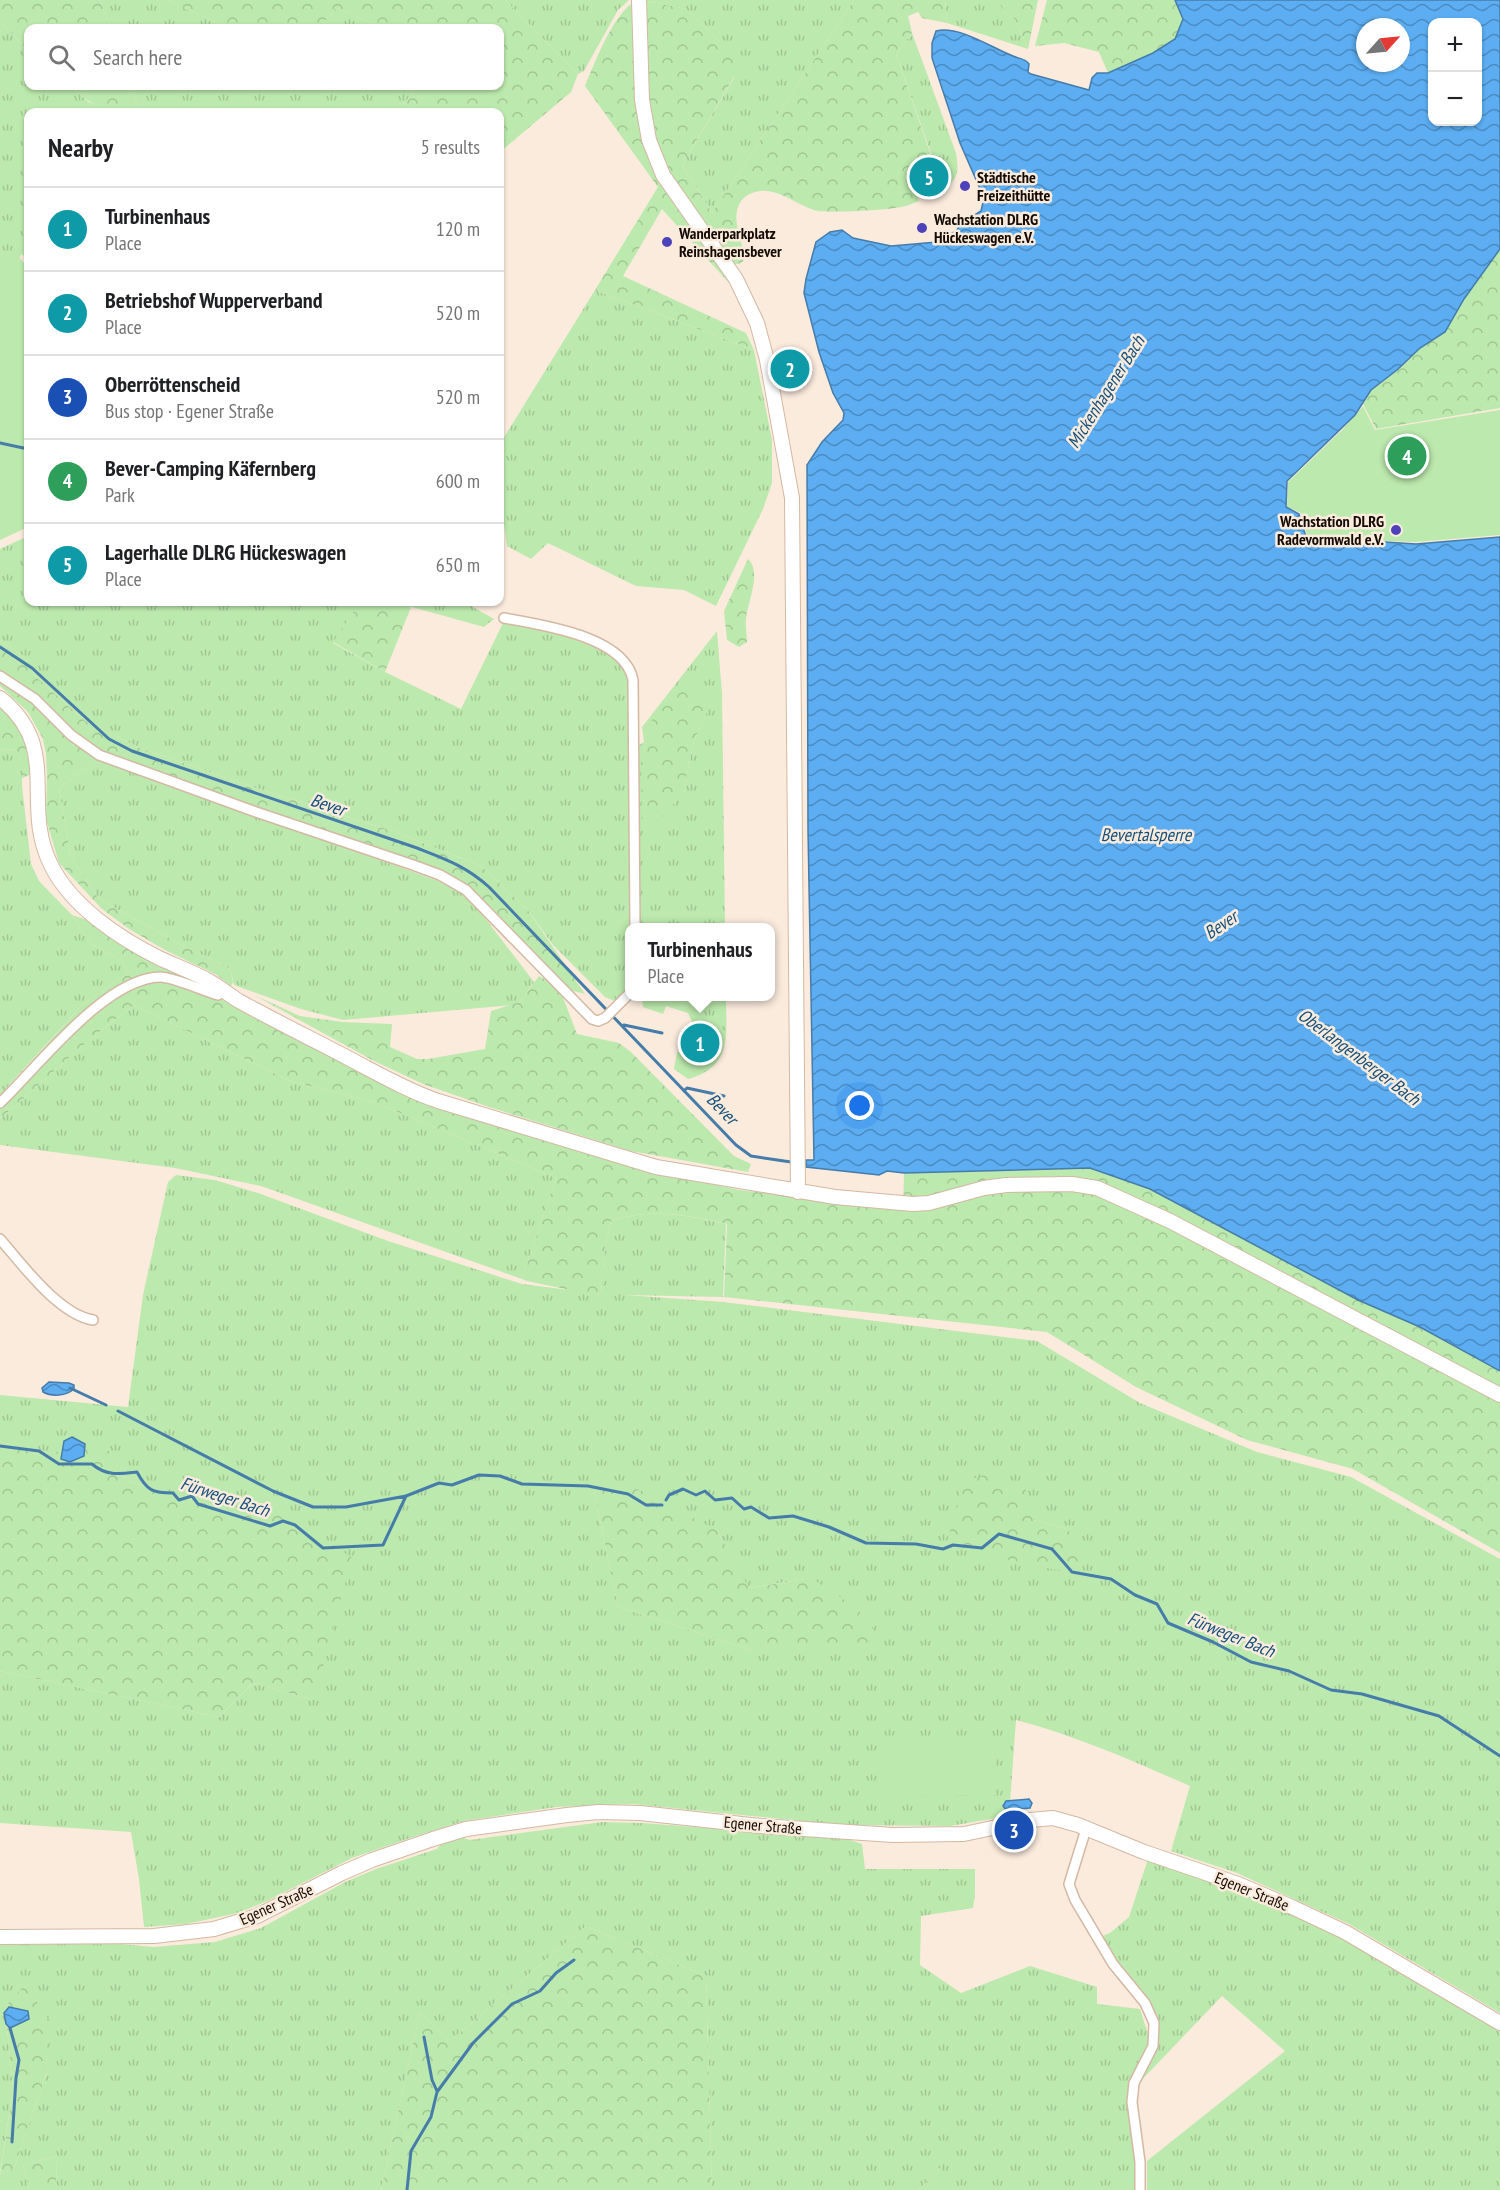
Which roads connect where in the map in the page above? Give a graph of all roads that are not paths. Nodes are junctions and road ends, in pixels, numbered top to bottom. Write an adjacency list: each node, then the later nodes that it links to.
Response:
1 (639, 0): 9 (street)
2 (504, 618): 5 (street)
3 (0, 676): 7 (street)
4 (0, 698): 6 (street)
5 (635, 923)
6 (224, 991): 8 (street); 9 (street)
7 (625, 998)
8 (0, 1103)
9 (798, 1192): 12 (street)
10 (0, 1239): 11 (street)
11 (93, 1320)
12 (1500, 1395)
13 (1086, 1829): 14 (street, Egener Straße); 15 (street, Egener Straße); 16 (street)
14 (0, 1937)
15 (1500, 2023)
16 (1140, 2190)

